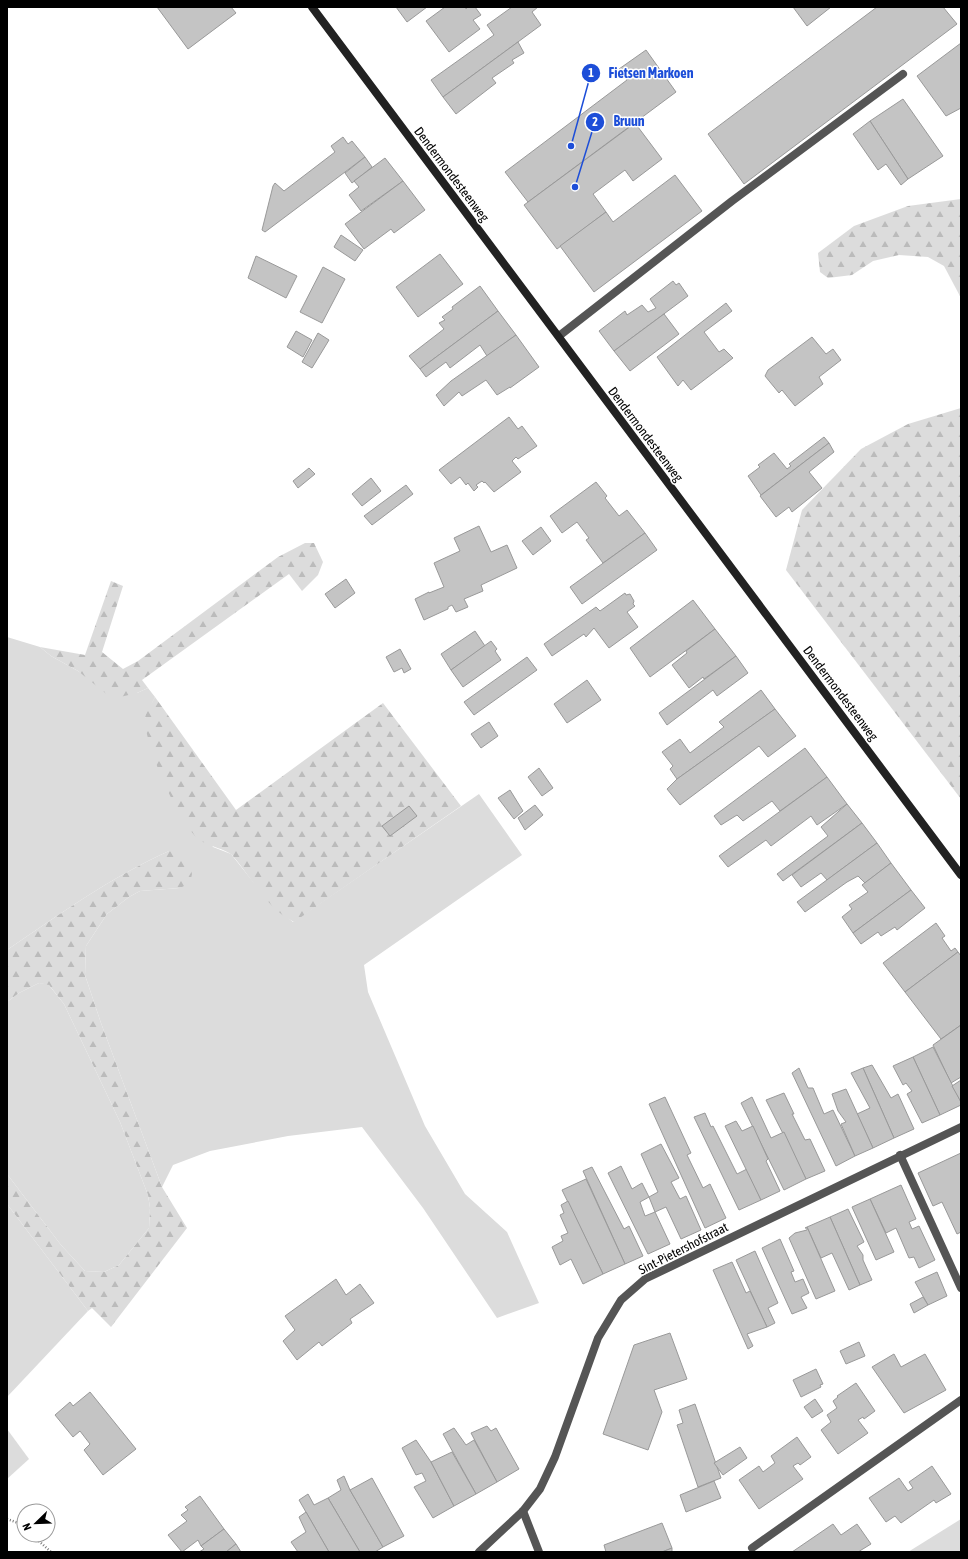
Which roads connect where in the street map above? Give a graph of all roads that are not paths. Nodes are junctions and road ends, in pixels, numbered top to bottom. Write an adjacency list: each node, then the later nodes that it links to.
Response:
1 (312, 7): 3 (main road, Dendermondesteenweg)
2 (902, 74): 3 (street)
3 (559, 336): 4 (main road, Dendermondesteenweg)
4 (961, 875)
5 (961, 1127): 6 (street, Sint-Pietershofstraat)
6 (900, 1155): 7 (street); 9 (street, Sint-Pietershofstraat)
7 (961, 1288)
8 (961, 1400): 10 (street)
9 (523, 1511): 11 (street, Sint-Pietershofstraat); 12 (street)
10 (752, 1548)
11 (479, 1552)
12 (539, 1552)

